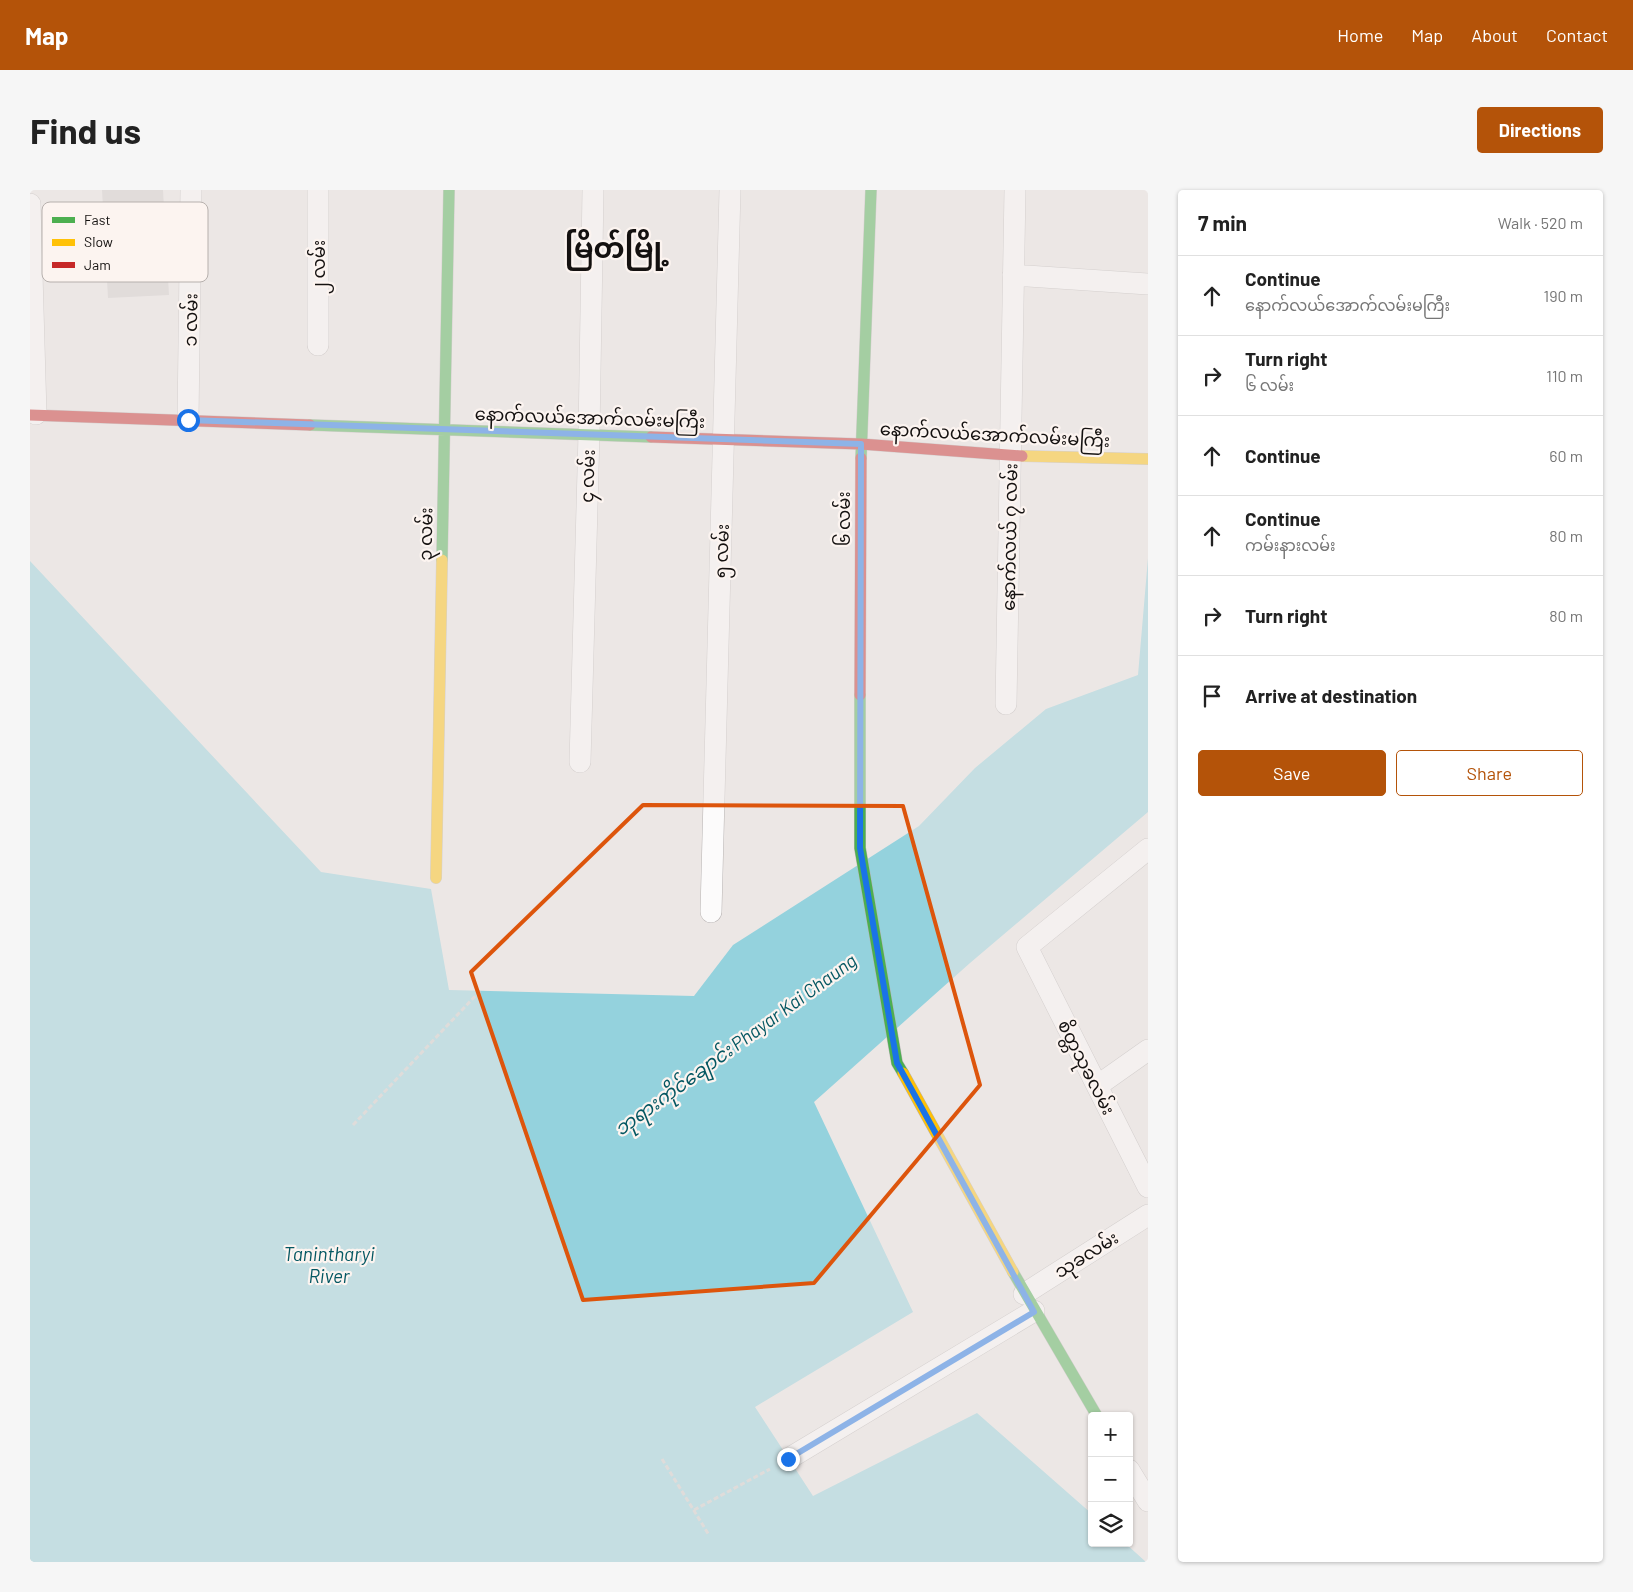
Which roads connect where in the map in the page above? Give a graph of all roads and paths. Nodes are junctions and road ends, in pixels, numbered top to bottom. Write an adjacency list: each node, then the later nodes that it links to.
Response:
1 (318, 190): 11 (street, ၂ လမ်း)
2 (449, 190): 14 (street, ၃ လမ်း)
3 (593, 190): 15 (street, ၄ လမ်း)
4 (730, 190): 16 (street, ၅ လမ်း)
5 (871, 190): 17 (street, ၆ လမ်း)
6 (1015, 190): 8 (street, နောက်လယ် ၇ လမ်း)
7 (30, 204): 12 (street)
8 (1014, 275): 10 (street); 18 (street, နောက်လယ် ၇ လမ်း)
9 (190, 282): 13 (street, ၁ လမ်း)
10 (1148, 284)
11 (318, 345)
12 (33, 414): 13 (street, နောက်လယ်အောက်လမ်းမကြီး)
13 (188, 420): 14 (street, နောက်လယ်အောက်လမ်းမကြီး)
14 (444, 430): 15 (street, နောက်လယ်အောက်လမ်းမကြီး); 23 (street, ၃ လမ်း)
15 (588, 434): 16 (street, နောက်လယ်အောက်လမ်းမကြီး); 21 (street, ၄ လမ်း)
16 (724, 439): 17 (street, နောက်လယ်အောက်လမ်းမကြီး); 24 (street, ၅ လမ်း)
17 (861, 444): 18 (street, နောက်လယ်အောက်လမ်းမကြီး); 31 (street, ၆ လမ်း)
18 (1010, 456): 19 (street, နောက်လယ်အောက်လမ်းမကြီး); 20 (street, နောက်လယ် ၇ လမ်း)
19 (1148, 459)
20 (1006, 704)
21 (580, 762)
22 (1148, 848): 27 (street, စိတ္တသုခလမ်း)
23 (436, 878)
24 (711, 912)
25 (480, 991): 28 (path)
26 (1148, 1050): 27 (street)
27 (1097, 1086): 29 (street, စိတ္တသုခလမ်း)
28 (353, 1125)
29 (1148, 1187)
30 (1148, 1215): 31 (street, သုခလမ်း)
31 (1029, 1302): 32 (street, ၆ လမ်း); 34 (street, သုခလမ်း)
32 (1095, 1412)
33 (662, 1459): 35 (path)
34 (788, 1459): 35 (path)
35 (694, 1510): 36 (path)
36 (709, 1535)

